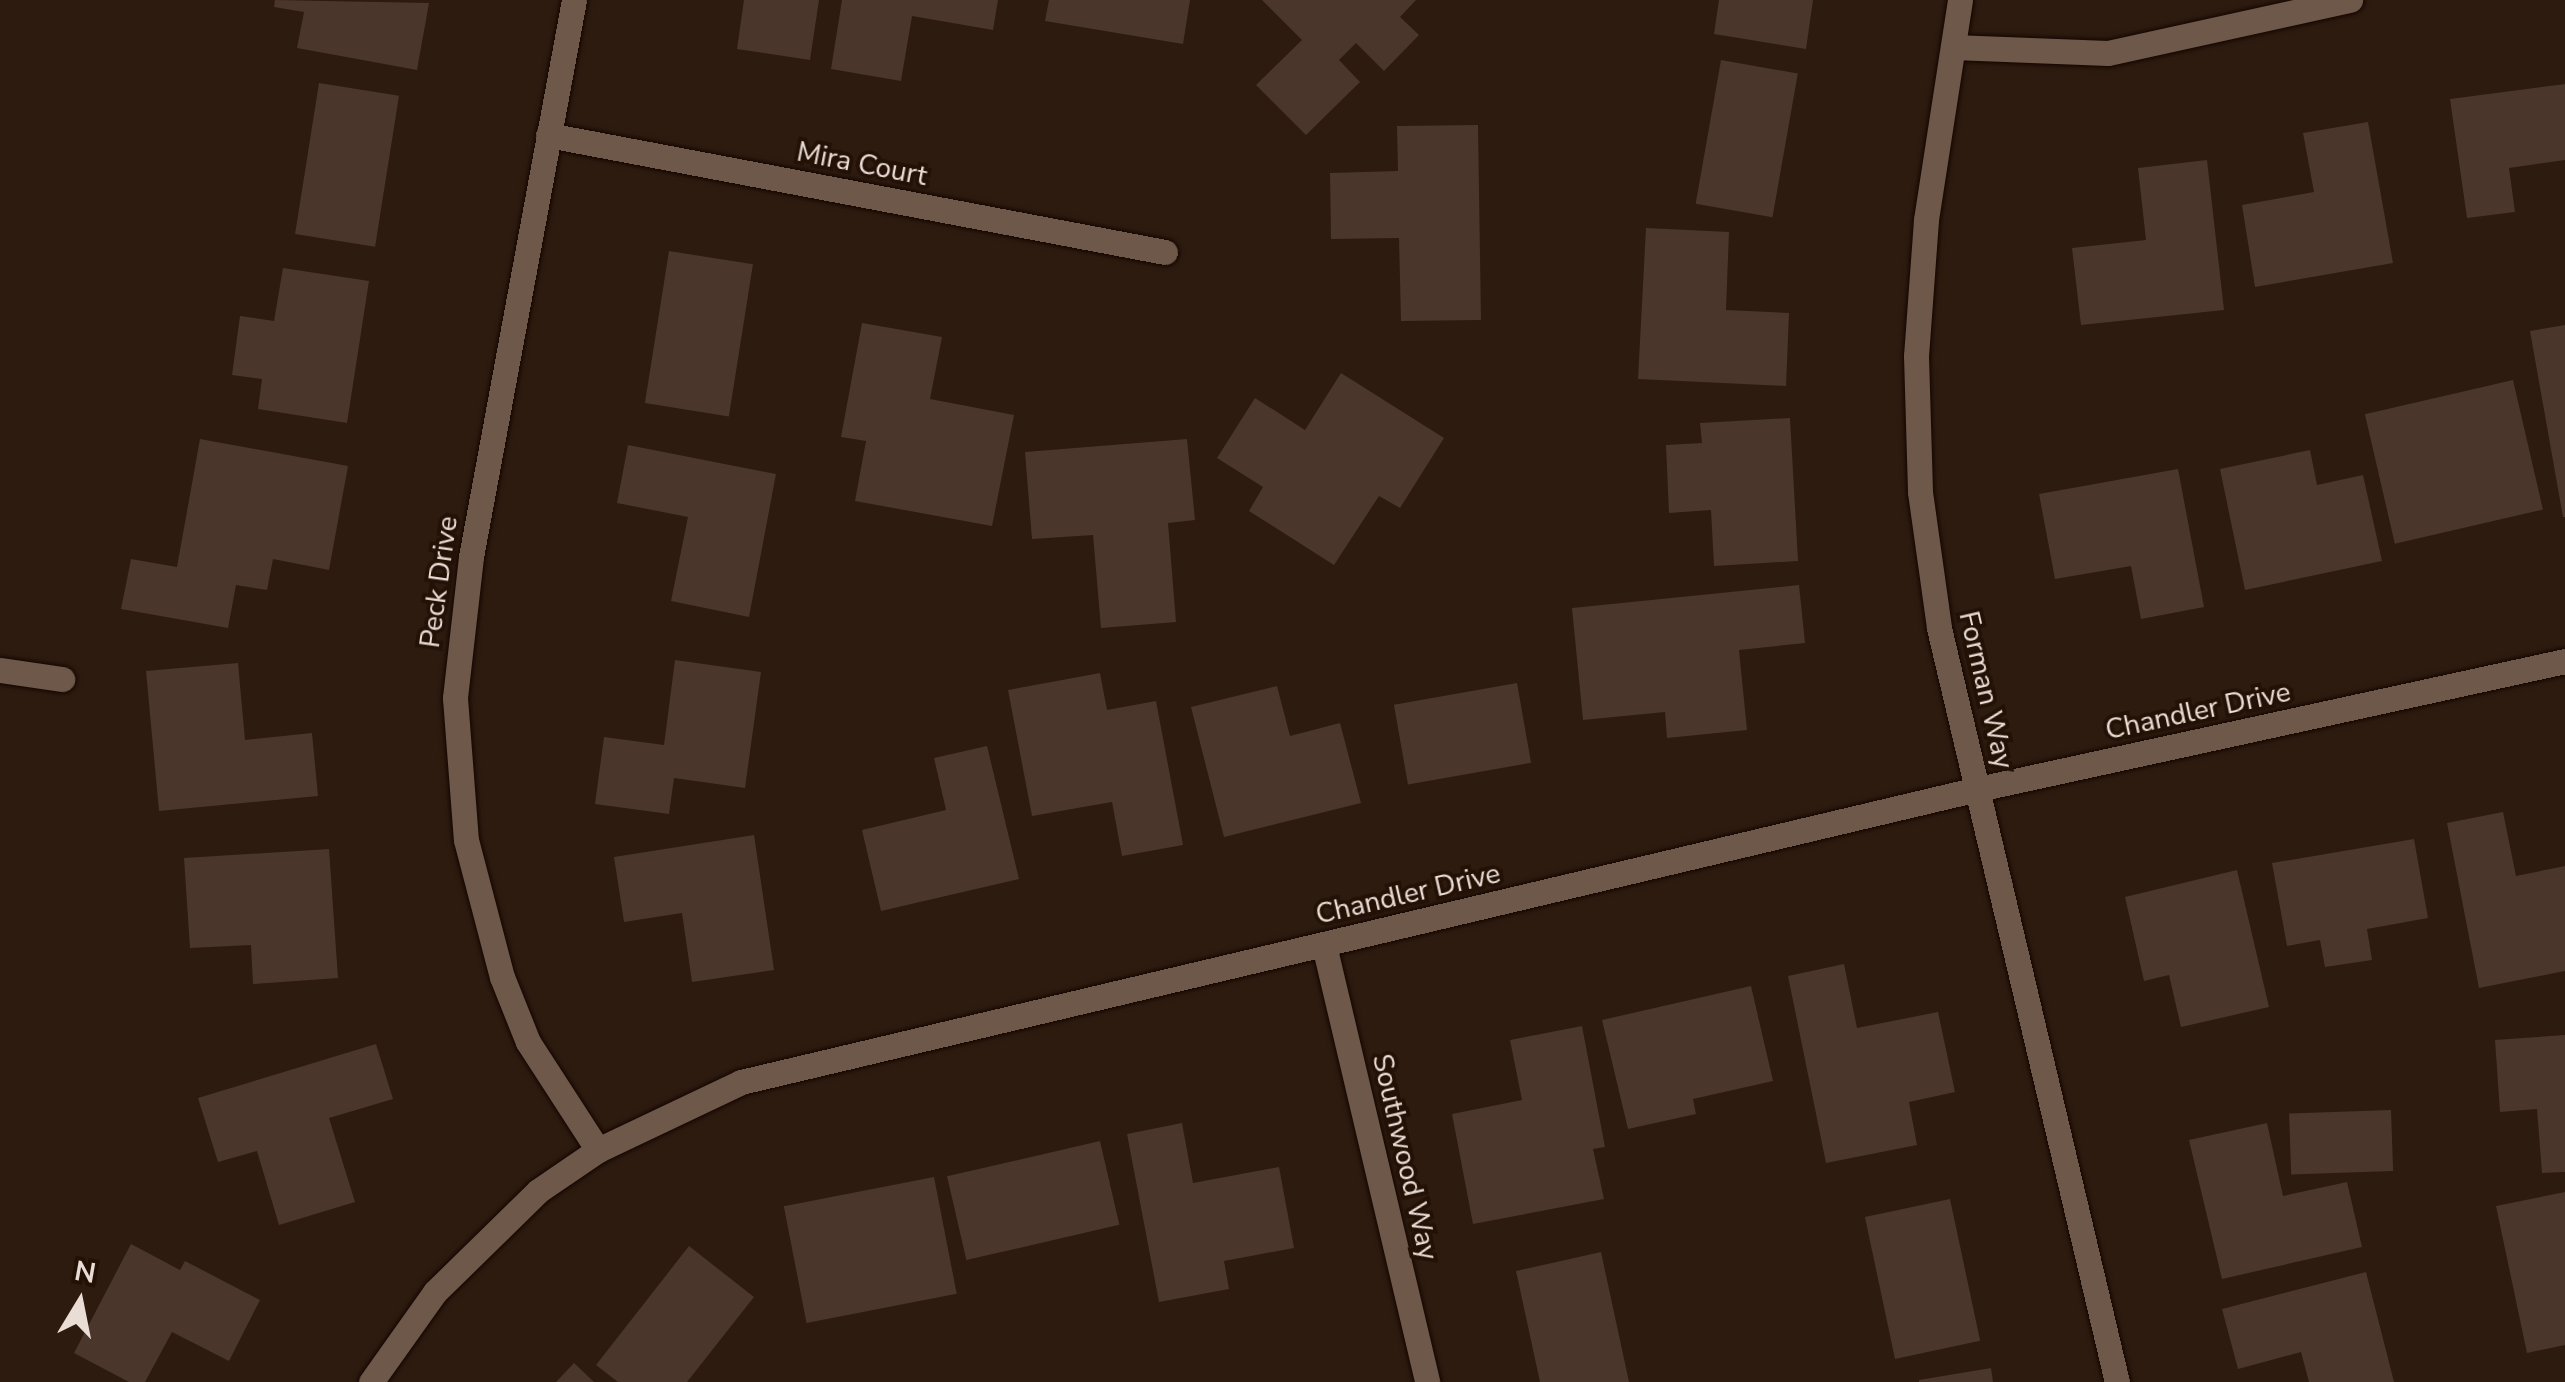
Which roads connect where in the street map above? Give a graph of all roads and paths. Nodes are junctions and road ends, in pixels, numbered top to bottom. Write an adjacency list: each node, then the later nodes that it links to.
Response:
1 (574, 0): 5 (street, Peck Drive)
2 (1960, 0): 4 (street, Forman Way)
3 (2350, 0): 4 (street)
4 (1953, 47): 10 (street, Forman Way)
5 (548, 135): 6 (street, Mira Court); 12 (street, Peck Drive)
6 (1165, 252)
7 (2565, 661): 10 (street, Chandler Drive)
8 (0, 670): 9 (street)
9 (62, 679)
10 (1978, 789): 11 (street, Chandler Drive); 15 (street, Forman Way)
11 (1324, 945): 12 (street, Chandler Drive); 14 (street, Southwood Way)
12 (598, 1150): 13 (street, Chandler Drive)
13 (371, 1382)
14 (1426, 1382)
15 (2117, 1382)

